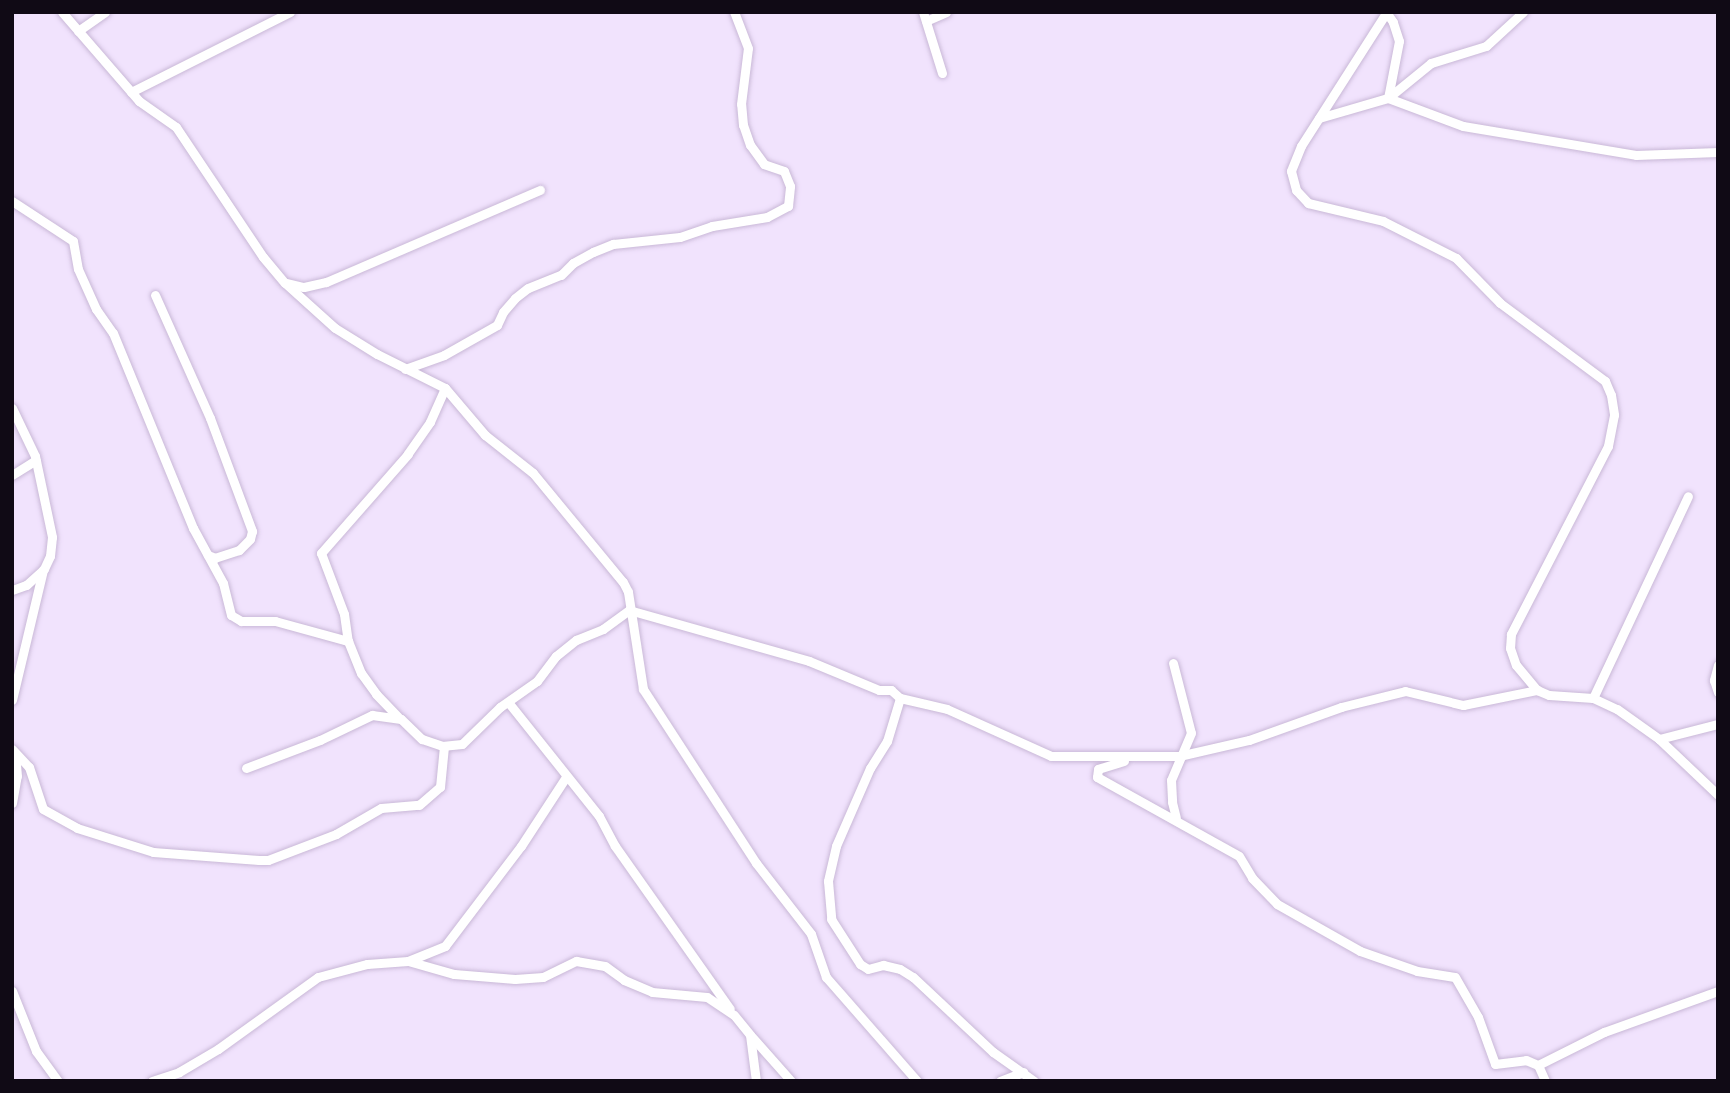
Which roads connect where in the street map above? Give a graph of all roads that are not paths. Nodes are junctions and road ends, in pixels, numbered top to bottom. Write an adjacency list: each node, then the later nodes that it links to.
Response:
1 (62, 12): 9 (street)
2 (105, 12): 9 (street)
3 (290, 12): 11 (street)
4 (734, 12): 19 (street)
5 (946, 12): 8 (street)
6 (1523, 12): 12 (street)
7 (1386, 13): 12 (street); 13 (street)
8 (924, 17): 10 (street)
9 (78, 31): 11 (street)
10 (942, 73)
11 (131, 92): 17 (street)
12 (1388, 98): 13 (street); 14 (street)
13 (1320, 118): 32 (street)
14 (1718, 152)
15 (540, 190): 17 (street)
16 (12, 201): 25 (street)
17 (285, 283): 19 (street)
18 (155, 295): 25 (street)
19 (405, 369): 20 (street)
20 (446, 388): 28 (street); 29 (street)
21 (12, 408): 22 (street)
22 (36, 460): 23 (street); 26 (street)
23 (12, 475)
24 (1688, 496): 35 (street)
25 (208, 555): 29 (street)
26 (44, 569): 27 (street); 36 (street)
27 (12, 590)
28 (629, 610): 34 (street); 37 (street); 61 (street)
29 (348, 641): 38 (street)
30 (1173, 663): 43 (street)
31 (1718, 665): 33 (street)
32 (1537, 690): 35 (street); 43 (street)
33 (1718, 692)
34 (900, 698): 44 (street); 56 (street)
35 (1593, 698): 40 (street)
36 (12, 700)
37 (508, 702): 41 (street); 46 (street)
38 (401, 719): 41 (street); 45 (street)
39 (1718, 724): 40 (street)
40 (1659, 739): 47 (street)
41 (444, 746): 42 (street)
42 (13, 752): 48 (street)
43 (1179, 756): 44 (street); 49 (street)
44 (1135, 757): 49 (street)
45 (246, 768)
46 (566, 777): 50 (street); 53 (street)
47 (1718, 795)
48 (12, 803)
49 (1176, 818): 55 (street)
50 (408, 961): 53 (street); 58 (street)
51 (1718, 990): 55 (street)
52 (12, 991): 57 (street)
53 (734, 1015): 54 (street)
54 (750, 1035): 59 (street); 60 (street)
55 (1538, 1065): 64 (street)
56 (1023, 1072): 62 (street); 63 (street)
57 (58, 1081)
58 (152, 1081)
59 (756, 1081)
60 (790, 1081)
61 (917, 1081)
62 (1000, 1081)
63 (1034, 1081)
64 (1545, 1081)

